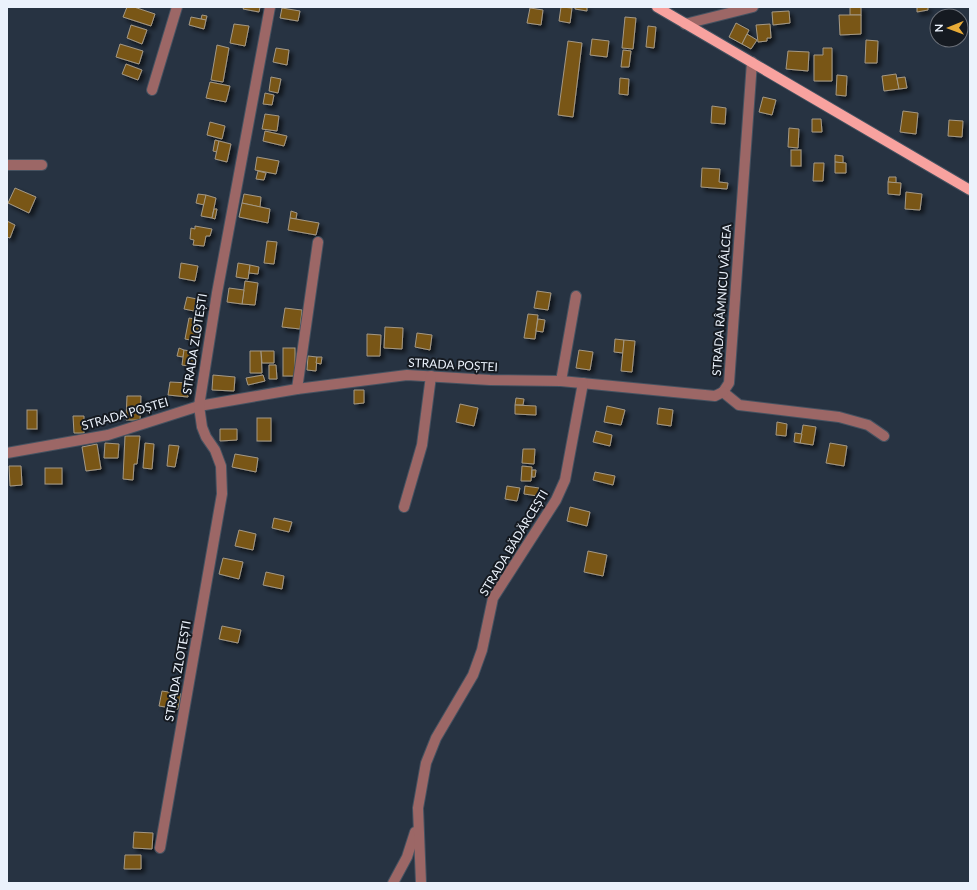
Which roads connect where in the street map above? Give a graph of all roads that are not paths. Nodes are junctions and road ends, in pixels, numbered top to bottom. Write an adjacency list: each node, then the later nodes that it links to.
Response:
1 (177, 7): 7 (street)
2 (270, 7): 18 (street, STRADA ZLOTEȘTI)
3 (657, 7): 5 (main road)
4 (753, 7): 5 (street)
5 (685, 24): 6 (main road)
6 (752, 62): 10 (main road); 17 (street, STRADA RÂMNICU VÂLCEA)
7 (152, 90)
8 (7, 165): 9 (street)
9 (42, 165)
10 (970, 190)
11 (318, 242): 16 (street)
12 (576, 296): 14 (street)
13 (431, 376): 14 (street, STRADA POȘTEI); 16 (street, STRADA POȘTEI); 21 (street)
14 (561, 381): 15 (street, STRADA POȘTEI)
15 (583, 384): 17 (street, STRADA POȘTEI); 22 (street, STRADA BĂDĂRCEȘTI)
16 (297, 389): 18 (street, STRADA POȘTEI)
17 (723, 392): 19 (street, STRADA RÂMNICU VÂLCEA)
18 (198, 406): 20 (street, STRADA POȘTEI); 23 (street, STRADA ZLOTEȘTI)
19 (884, 436)
20 (7, 453)
21 (404, 506)
22 (418, 824): 24 (street, STRADA BĂDĂRCEȘTI); 25 (street, STRADA BĂDĂRCEȘTI)
23 (160, 848)
24 (393, 883)
25 (421, 883)

